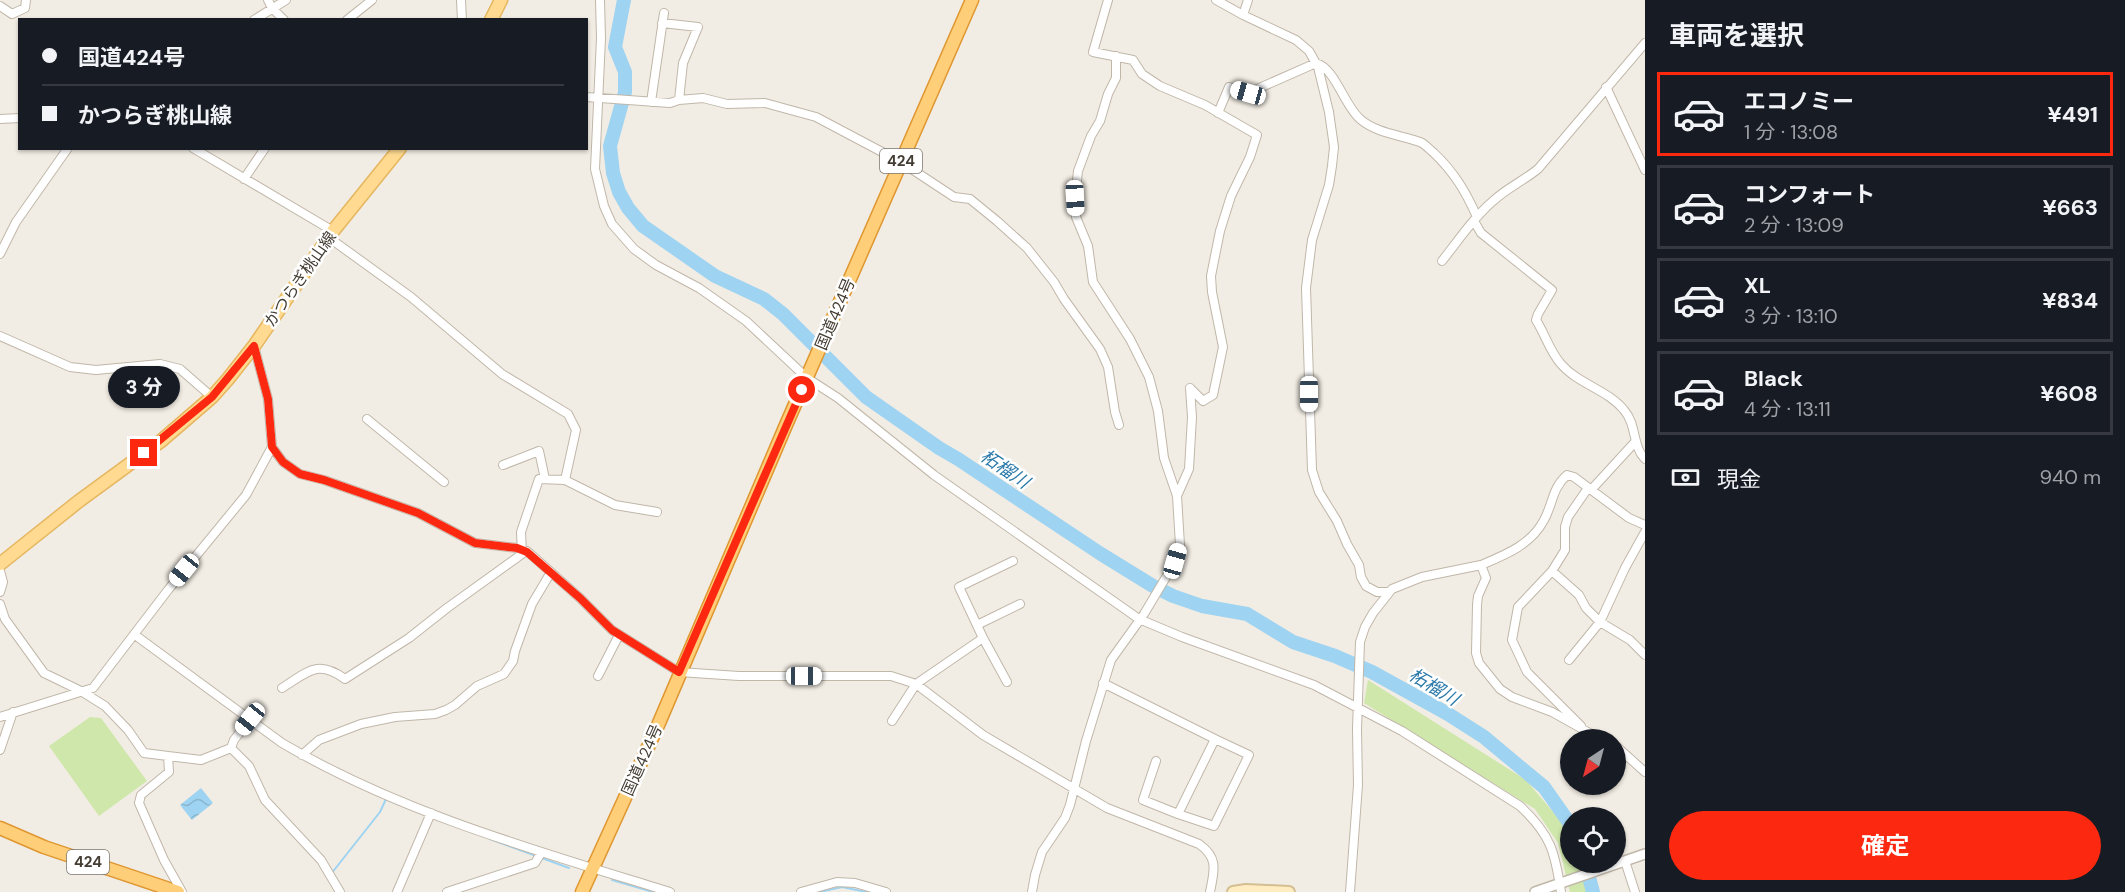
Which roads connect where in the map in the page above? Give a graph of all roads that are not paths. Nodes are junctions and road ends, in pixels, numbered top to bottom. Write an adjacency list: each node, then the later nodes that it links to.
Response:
1 (26, 0): 12 (street)
2 (286, 0): 11 (street)
3 (372, 0): 17 (street)
4 (461, 0): 18 (street)
5 (501, 0): 19 (main road)
6 (600, 0): 26 (street)
7 (972, 0): 36 (highway, 国道424号 / 424)
8 (1108, 0): 22 (street)
9 (1216, 0): 14 (street)
10 (1248, 0): 14 (street)
11 (270, 4): 15 (street); 16 (street)
12 (0, 6)
13 (664, 13): 20 (street)
14 (1243, 15): 23 (street)
15 (256, 18)
16 (282, 18)
17 (350, 18)
18 (462, 18)
19 (492, 18)
20 (662, 23): 27 (street); 28 (street)
21 (1645, 43): 24 (street)
22 (1116, 56): 29 (street); 57 (street)
23 (1316, 63): 29 (street); 39 (street); 69 (street)
24 (1606, 87): 37 (street); 39 (street)
25 (588, 97): 26 (street)
26 (597, 99): 28 (street); 45 (street)
27 (679, 100): 28 (street); 36 (street)
28 (649, 102)
29 (1218, 113): 57 (street)
30 (18, 118): 31 (street)
31 (0, 119)
32 (67, 150): 41 (street)
33 (196, 150): 38 (street)
34 (264, 150): 38 (street)
35 (398, 150): 40 (main road, かつらぎ桃山線)
36 (901, 162): 45 (highway, 国道424号 / 424); 48 (street)
37 (1645, 170)
38 (244, 179): 40 (street)
39 (1476, 219): 42 (street); 49 (street)
40 (330, 234): 44 (main road, かつらぎ桃山線); 54 (street)
41 (0, 254)
42 (1442, 261)
43 (0, 336): 46 (street)
44 (254, 346): 46 (main road, かつらぎ桃山線); 50 (street)
45 (808, 376): 72 (street); 80 (highway, 国道424号 / 424)
46 (212, 397): 63 (main road, かつらぎ桃山線)
47 (367, 419): 55 (street)
48 (1119, 425)
49 (1636, 441): 51 (street); 56 (street)
50 (272, 447): 61 (street); 76 (street)
51 (1645, 459)
52 (503, 465): 53 (street)
53 (545, 479): 54 (street); 61 (street)
54 (565, 480): 58 (street)
55 (444, 482)
56 (1589, 489): 59 (street); 64 (street); 66 (street)
57 (1176, 496): 72 (street)
58 (657, 512)
59 (1645, 525)
60 (1645, 532): 73 (street)
61 (522, 549): 67 (street); 85 (street)
62 (1012, 561): 74 (street)
63 (0, 564)
64 (1481, 566): 69 (street); 92 (street)
65 (0, 571): 68 (street)
66 (1552, 571): 73 (street); 92 (street)
67 (551, 572): 75 (street); 96 (street)
68 (0, 592)
69 (1388, 592): 87 (street)
70 (0, 604): 86 (street)
71 (1020, 604): 74 (street)
72 (1141, 616): 83 (street); 87 (street)
73 (1600, 622): 78 (street); 79 (street)
74 (977, 625): 77 (street)
75 (619, 634): 80 (street); 81 (street)
76 (135, 635): 86 (street); 90 (street)
77 (983, 638): 82 (street); 84 (street)
78 (1645, 655)
79 (1569, 660)
80 (679, 672): 84 (street); 108 (highway, 国道424号 / 424)
81 (598, 676)
82 (1007, 682)
83 (1103, 683): 93 (street); 101 (street)
84 (916, 684): 91 (street); 101 (street)
85 (282, 688)
86 (81, 691): 88 (street); 98 (street)
87 (1358, 705): 111 (street); 124 (street)
88 (13, 712): 89 (street); 95 (street)
89 (0, 717)
90 (250, 719): 94 (street); 96 (street)
91 (892, 721)
92 (1580, 729)
93 (1215, 739): 102 (street); 102 (street)
94 (231, 748): 98 (street); 113 (street)
95 (0, 750)
96 (303, 755): 103 (street)
97 (1626, 755): 100 (street)
98 (168, 756): 112 (street)
99 (1156, 761): 102 (street)
100 (1645, 772)
101 (1074, 789): 120 (street); 121 (street)
102 (1178, 814)
103 (430, 816): 106 (street); 114 (street)
104 (0, 828): 112 (highway, 424)
105 (1645, 854): 107 (street)
106 (540, 855): 108 (street); 115 (street)
107 (1626, 861)
108 (594, 868): 116 (highway, 国道424号 / 424); 117 (street)
109 (1626, 870): 126 (street)
110 (1594, 873): 111 (street)
111 (1562, 885): 125 (street)
112 (180, 892)
113 (340, 892)
114 (397, 892)
115 (447, 892)
116 (582, 892)
117 (669, 892)
118 (801, 892): 119 (street)
119 (886, 892)
120 (1032, 892)
121 (1210, 892)
122 (1233, 892): 123 (main road)
123 (1289, 892)
124 (1350, 892)
125 (1535, 892)
126 (1635, 892)

